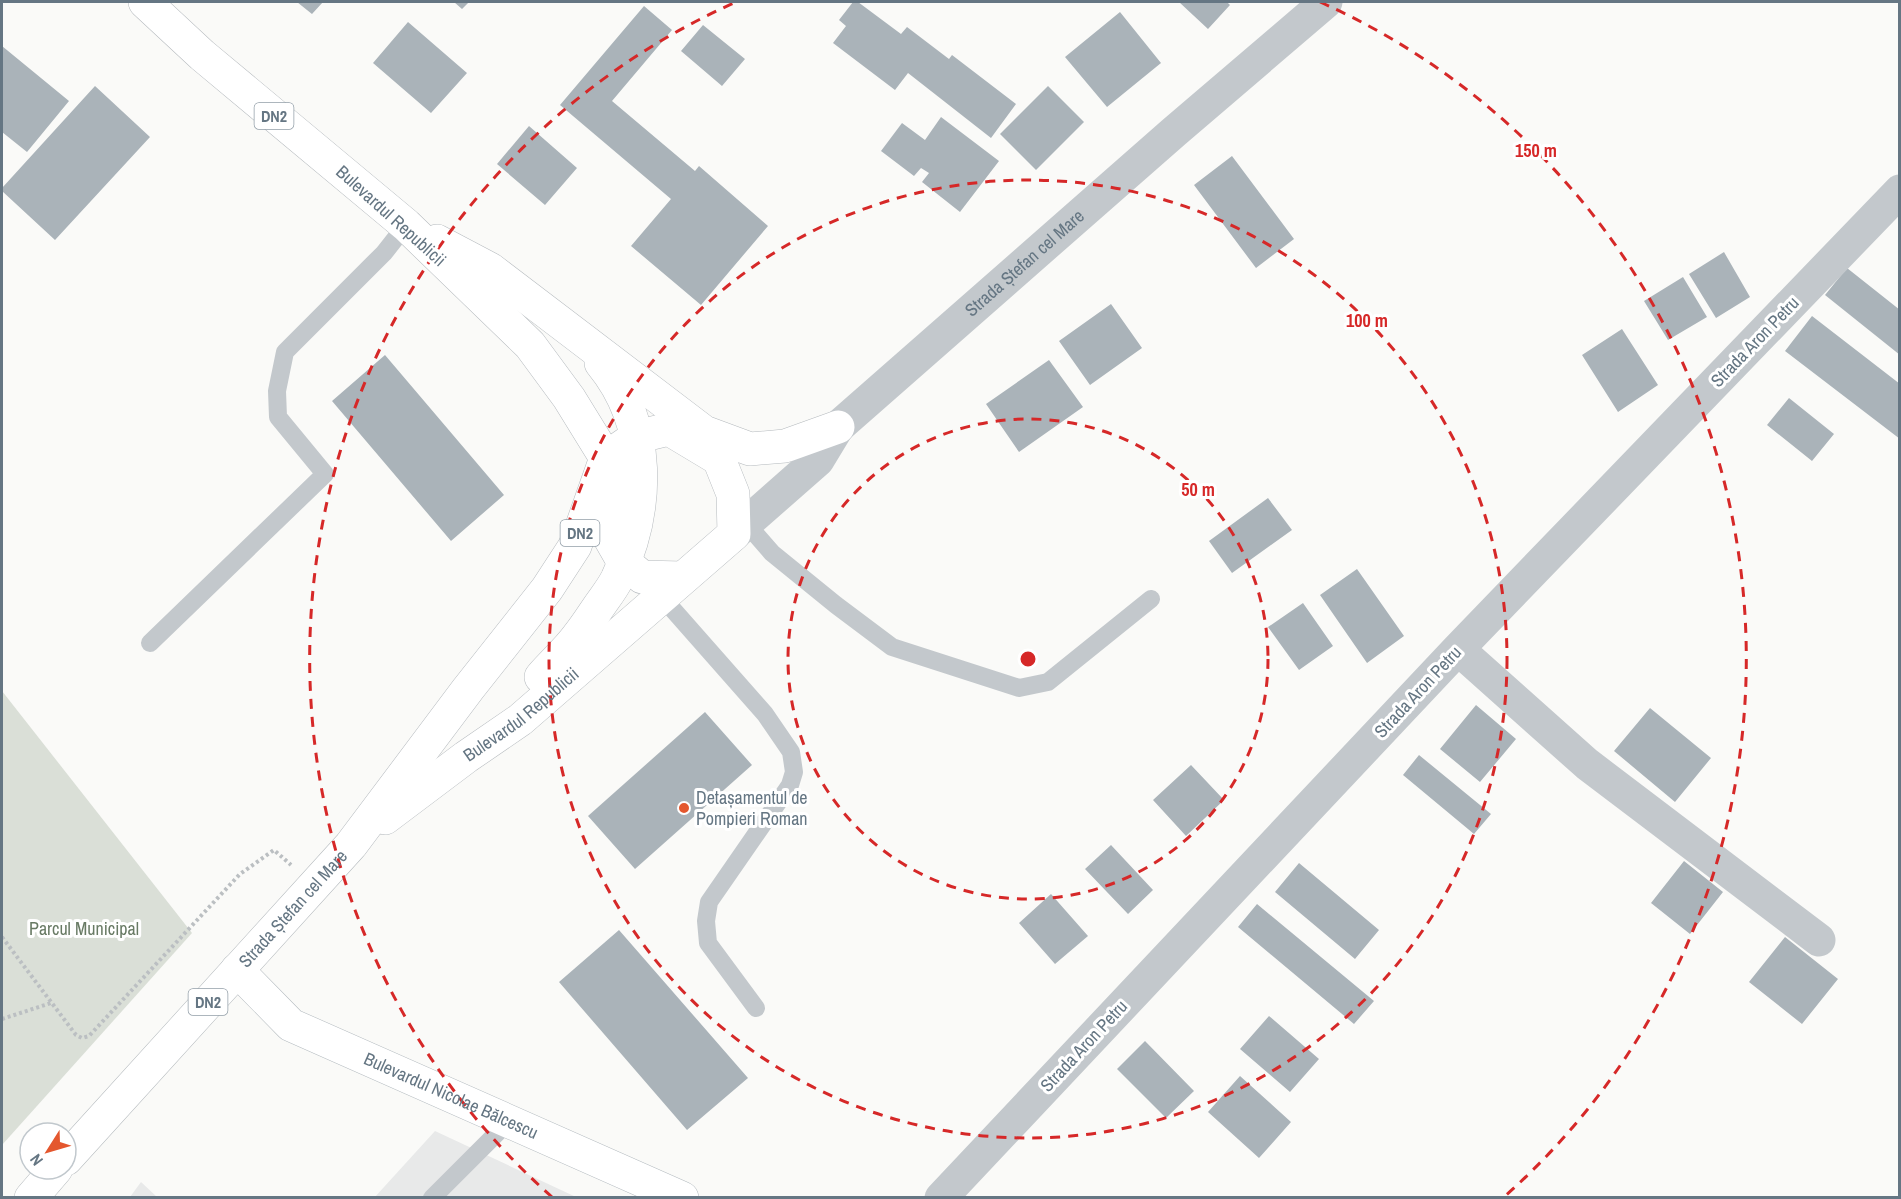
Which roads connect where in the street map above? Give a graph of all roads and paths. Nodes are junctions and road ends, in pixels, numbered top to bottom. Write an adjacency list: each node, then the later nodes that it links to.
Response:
1 (145, 2): 4 (main road, Bulevardul Republicii / DN2)
2 (1326, 2): 6 (street, Strada Ștefan cel Mare)
3 (1899, 191): 15 (street, Strada Aron Petru)
4 (406, 225): 5 (main road, DN2); 9 (main road, Bulevardul Republicii / DN2); 14 (lane)
5 (577, 334): 7 (main road, Bulevardul Republicii / DN2); 8 (main road)
6 (838, 427): 8 (main road); 10 (street, Strada Ștefan cel Mare)
7 (636, 437): 8 (main road); 9 (main road); 11 (main road, Bulevardul Republicii / DN2)
8 (711, 446): 10 (main road)
9 (606, 458): 11 (main road, Bulevardul Republicii); 17 (main road, DN2)
10 (740, 528): 12 (main road, Bulevardul Republicii / DN2); 13 (lane)
11 (623, 561): 12 (main road); 16 (main road, Bulevardul Republicii / DN2)
12 (672, 587): 16 (main road, Bulevardul Republicii / DN2); 23 (lane)
13 (1151, 599)
14 (150, 643)
15 (1458, 649): 20 (street); 31 (street, Strada Aron Petru)
16 (466, 757): 17 (main road, DN2)
17 (351, 845): 18 (main road, Strada Ștefan cel Mare / DN2)
18 (314, 886): 21 (main road, Strada Ștefan cel Mare / DN2); 22 (path)
19 (2, 937): 22 (path)
20 (1819, 940)
21 (237, 970): 25 (main road, Bulevardul Nicolae Bălcescu); 26 (main road, Strada Ștefan cel Mare / DN2)
22 (51, 1003): 24 (path)
23 (756, 1008)
24 (2, 1019)
25 (509, 1121): 29 (lane); 30 (main road, Bulevardul Nicolae Bălcescu)
26 (78, 1146)
27 (46, 1181): 28 (main road)
28 (31, 1197)
29 (432, 1197)
30 (682, 1197)
31 (941, 1197)

